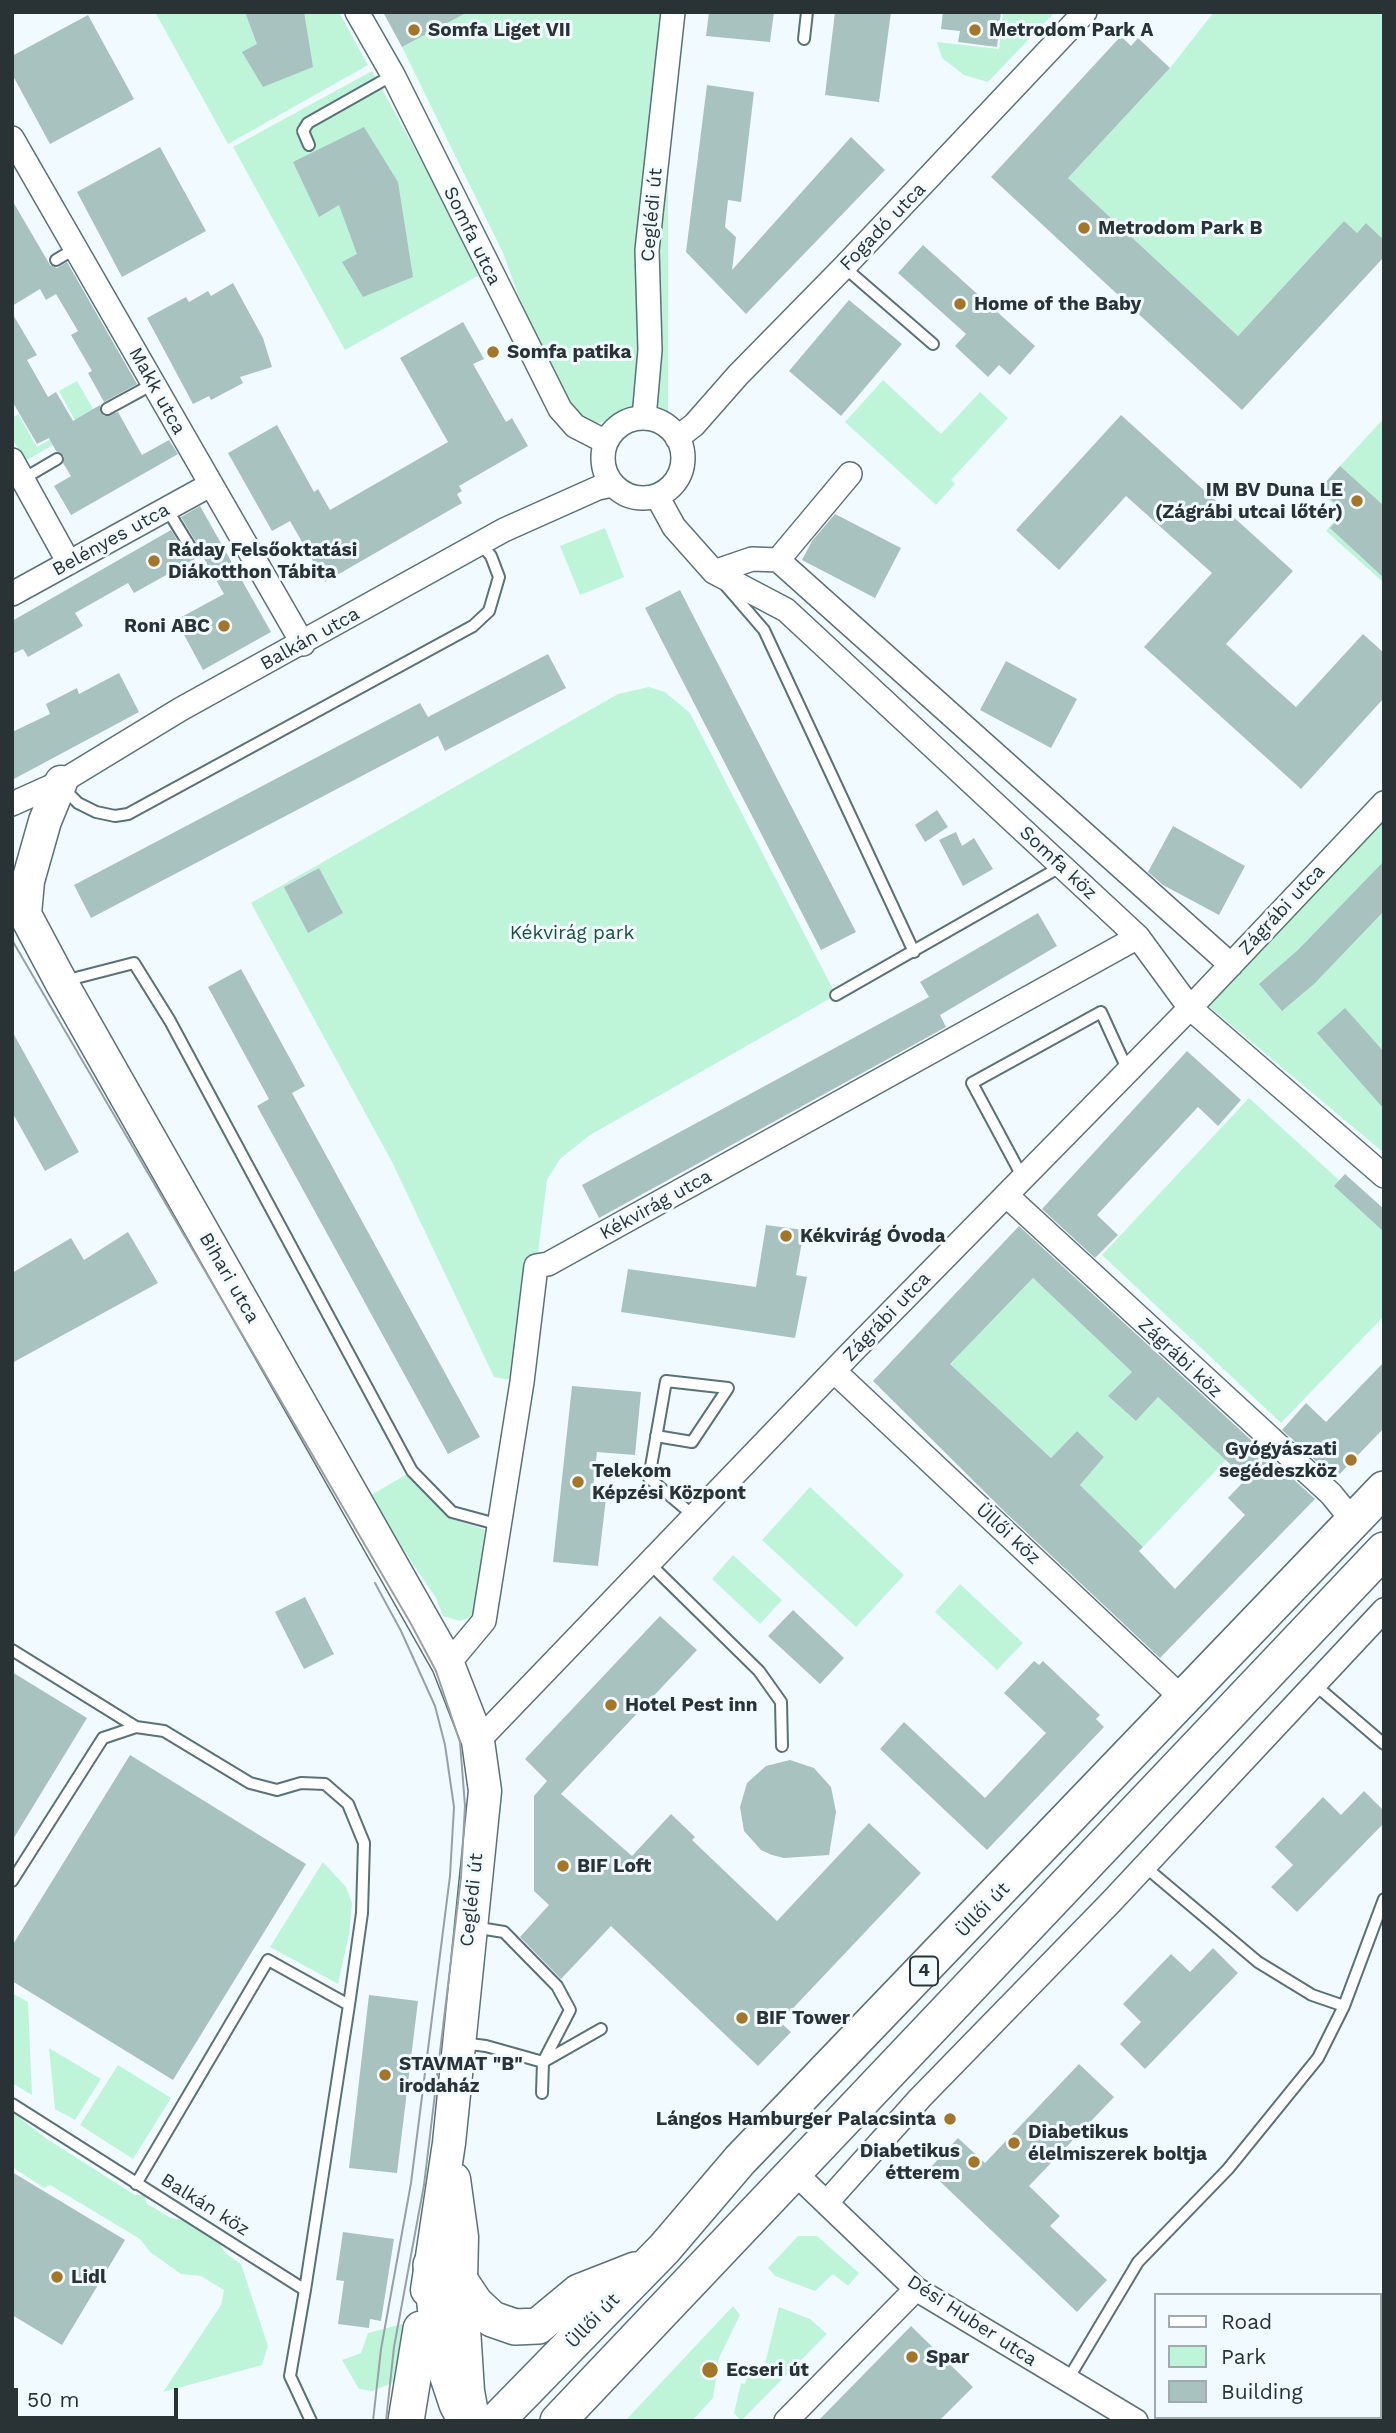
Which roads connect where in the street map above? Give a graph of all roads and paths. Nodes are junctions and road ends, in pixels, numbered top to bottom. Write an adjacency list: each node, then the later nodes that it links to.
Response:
1 (357, 12): 6 (street, Somfa utca)
2 (673, 12): 13 (street, Ceglédi út)
3 (807, 12): 5 (lane)
4 (1085, 12): 9 (street, Fogadó utca)
5 (804, 39)
6 (393, 75): 8 (lane); 15 (street, Somfa utca)
7 (12, 138): 11 (street, Makk utca)
8 (309, 145)
9 (844, 267): 10 (lane); 14 (street, Fogadó utca)
10 (933, 344)
11 (153, 384): 12 (lane); 19 (street, Makk utca)
12 (107, 409)
13 (644, 418): 14 (street); 15 (street)
14 (677, 438): 21 (street)
15 (606, 442): 20 (street)
16 (57, 459): 17 (lane)
17 (17, 470): 26 (street)
18 (850, 474): 25 (street)
19 (210, 485): 22 (street, Belényes utca); 29 (street, Makk utca)
20 (612, 485): 21 (street); 23 (street, Balkán utca)
21 (657, 496): 27 (street, Somfa köz)
22 (167, 509): 24 (lane); 26 (street, Belényes utca)
23 (480, 543): 29 (street, Balkán utca); 30 (lane)
24 (192, 550)
25 (778, 560): 27 (street); 37 (street, Somfa köz)
26 (69, 563): 28 (street, Belényes utca)
27 (714, 572): 33 (street, Somfa köz); 36 (lane)
28 (12, 594)
29 (303, 644): 30 (street, Balkán utca)
30 (61, 782): 32 (street, Balkán utca); 34 (street)
31 (1384, 803): 37 (street, Zágrábi utca)
32 (12, 804)
33 (1062, 866): 35 (street, Somfa köz); 36 (lane)
34 (19, 902): 38 (street, Bihari utca)
35 (1138, 937): 40 (street, Somfa köz); 50 (street, Kékvirág utca)
36 (914, 952): 39 (lane)
37 (1231, 965): 40 (street, Zágrábi utca)
38 (61, 982): 50 (lane); 55 (street, Bihari utca)
39 (836, 995)
40 (1190, 1008): 41 (street, Zágrábi utca); 42 (street, Somfa köz)
41 (1128, 1072): 43 (street, Zágrábi utca); 43 (lane)
42 (1384, 1175)
43 (1023, 1178): 44 (street, Zágrábi utca)
44 (1006, 1195): 45 (street, Zágrábi utca); 49 (street, Zágrábi köz)
45 (834, 1371): 48 (street, Zágrábi utca); 57 (street, Üllői köz)
46 (656, 1436): 46 (lane); 48 (lane)
47 (1384, 1489): 49 (main road, Üllői út / 4)
48 (694, 1516): 52 (street, Zágrábi utca)
49 (1353, 1521): 57 (main road, Üllői út / 4)
50 (500, 1525): 55 (street, Kékvirág utca)
51 (1384, 1550): 74 (main road, 4)
52 (649, 1563): 59 (street, Zágrábi utca); 61 (lane)
53 (1384, 1609): 56 (street)
54 (12, 1650): 58 (lane)
55 (448, 1664): 59 (street, Ceglédi út)
56 (1313, 1683): 60 (lane); 62 (street)
57 (1181, 1698): 78 (main road, Üllői út / 4)
58 (136, 1727): 63 (lane); 66 (lane)
59 (478, 1741): 65 (street, Ceglédi út)
60 (1384, 1744)
61 (782, 1746)
62 (1143, 1865): 67 (lane); 76 (street)
63 (12, 1881)
64 (1384, 1899): 67 (lane)
65 (468, 1927): 69 (street, Ceglédi út); 70 (lane)
66 (349, 2005): 75 (lane); 81 (lane)
67 (1344, 2006): 83 (lane)
68 (601, 2029): 70 (lane)
69 (459, 2043): 70 (lane); 73 (street, Ceglédi út)
70 (543, 2062): 71 (lane)
71 (542, 2093)
72 (12, 2104): 75 (lane, Balkán köz)
73 (449, 2143): 77 (street, Ceglédi út); 79 (street, Ceglédi út)
74 (794, 2172): 76 (street, Dési Huber utca); 90 (main road, 4)
75 (136, 2184): 81 (lane, Balkán köz)
76 (827, 2203): 80 (street, Dési Huber utca)
77 (431, 2265): 82 (street, Ceglédi út); 87 (main road)
78 (646, 2266): 79 (main road); 89 (main road, Üllői út / 4)
79 (461, 2282): 88 (street, Ceglédi út)
80 (916, 2289): 83 (street, Dési Huber utca); 91 (street)
81 (305, 2290): 84 (lane)
82 (421, 2329): 85 (main road); 86 (street, Ceglédi út)
83 (1067, 2381): 92 (street, Dési Huber utca)
84 (311, 2421)
85 (406, 2421)
86 (423, 2421)
87 (466, 2421)
88 (473, 2421)
89 (496, 2421)
90 (558, 2421)
91 (786, 2421)
92 (1136, 2421)

